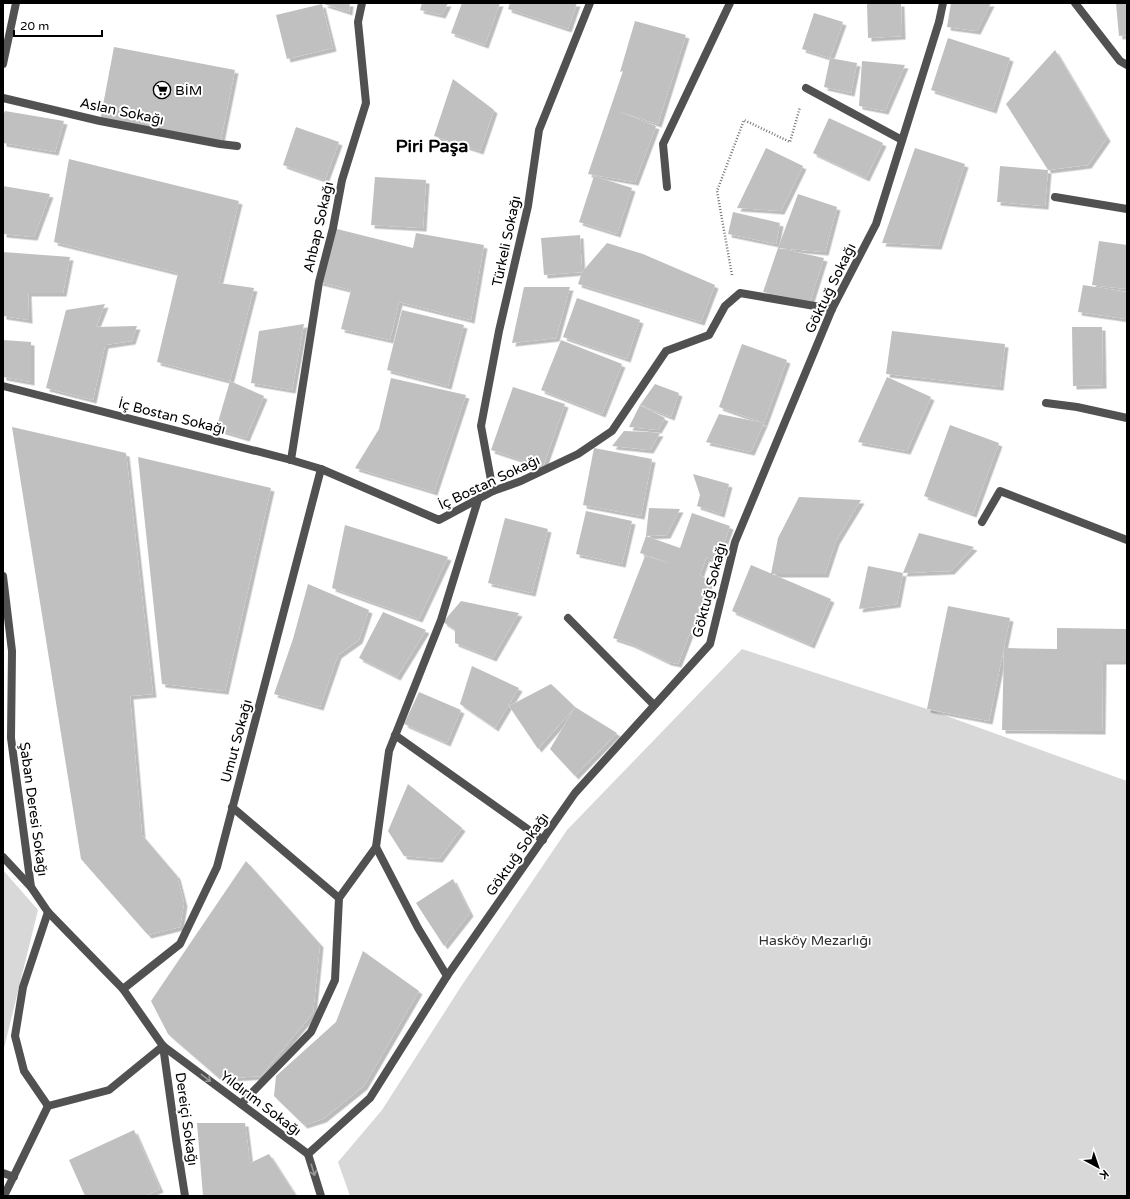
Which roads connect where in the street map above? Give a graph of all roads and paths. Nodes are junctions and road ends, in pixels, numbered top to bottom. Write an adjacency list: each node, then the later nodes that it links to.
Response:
1 (16, 3): 7 (street)
2 (362, 3): 21 (street, Ahbap Sokağı)
3 (590, 3): 23 (street, Türkeli Sokağı)
4 (730, 3): 13 (street)
5 (943, 3): 11 (street, Göktuğ Sokağı)
6 (1075, 3): 8 (street)
7 (3, 64)
8 (1127, 65)
9 (806, 88): 11 (street); 16 (path)
10 (3, 98): 12 (street, Aslan Sokağı)
11 (902, 140): 17 (street, Göktuğ Sokağı)
12 (237, 146)
13 (667, 187)
14 (1055, 197): 15 (street)
15 (1127, 209)
16 (736, 296): 17 (street); 23 (street, İç Bostan Sokağı)
17 (832, 309): 29 (street, Göktuğ Sokağı)
18 (3, 386): 21 (street, İç Bostan Sokağı)
19 (1046, 403): 20 (street)
20 (1127, 418)
21 (291, 460): 22 (street, İç Bostan Sokağı)
22 (321, 469): 24 (street, İç Bostan Sokağı); 31 (street, Umut Sokağı)
23 (493, 491): 24 (street, İç Bostan Sokağı)
24 (478, 500): 30 (street)
25 (982, 522): 26 (street)
26 (1127, 540)
27 (3, 576): 35 (street, Şaban Deresi Sokağı)
28 (568, 618): 29 (street)
29 (654, 705): 32 (street, Göktuğ Sokağı)
30 (395, 735): 32 (street); 33 (street)
31 (232, 807): 36 (street); 39 (street, Umut Sokağı)
32 (543, 840): 38 (street, Göktuğ Sokağı)
33 (376, 847): 36 (street); 38 (street)
34 (3, 857): 35 (street)
35 (31, 887): 37 (street, Şaban Deresi Sokağı)
36 (339, 898): 41 (street)
37 (48, 912): 39 (street, Şaban Deresi Sokağı); 42 (street)
38 (447, 976): 43 (street, Göktuğ Sokağı)
39 (123, 989): 40 (street, Şaban Deresi Sokağı)
40 (163, 1046): 41 (street, Yıldırım Sokağı, one-way to 41); 42 (street); 47 (street, Dereiçi Sokağı)
41 (241, 1104): 43 (street, Yıldırım Sokağı)
42 (48, 1106): 45 (street)
43 (308, 1154): 48 (street, Yıldırım Sokağı, one-way to 48)
44 (3, 1173): 45 (street)
45 (14, 1177): 46 (street)
46 (4, 1196)
47 (185, 1196)
48 (321, 1196)

